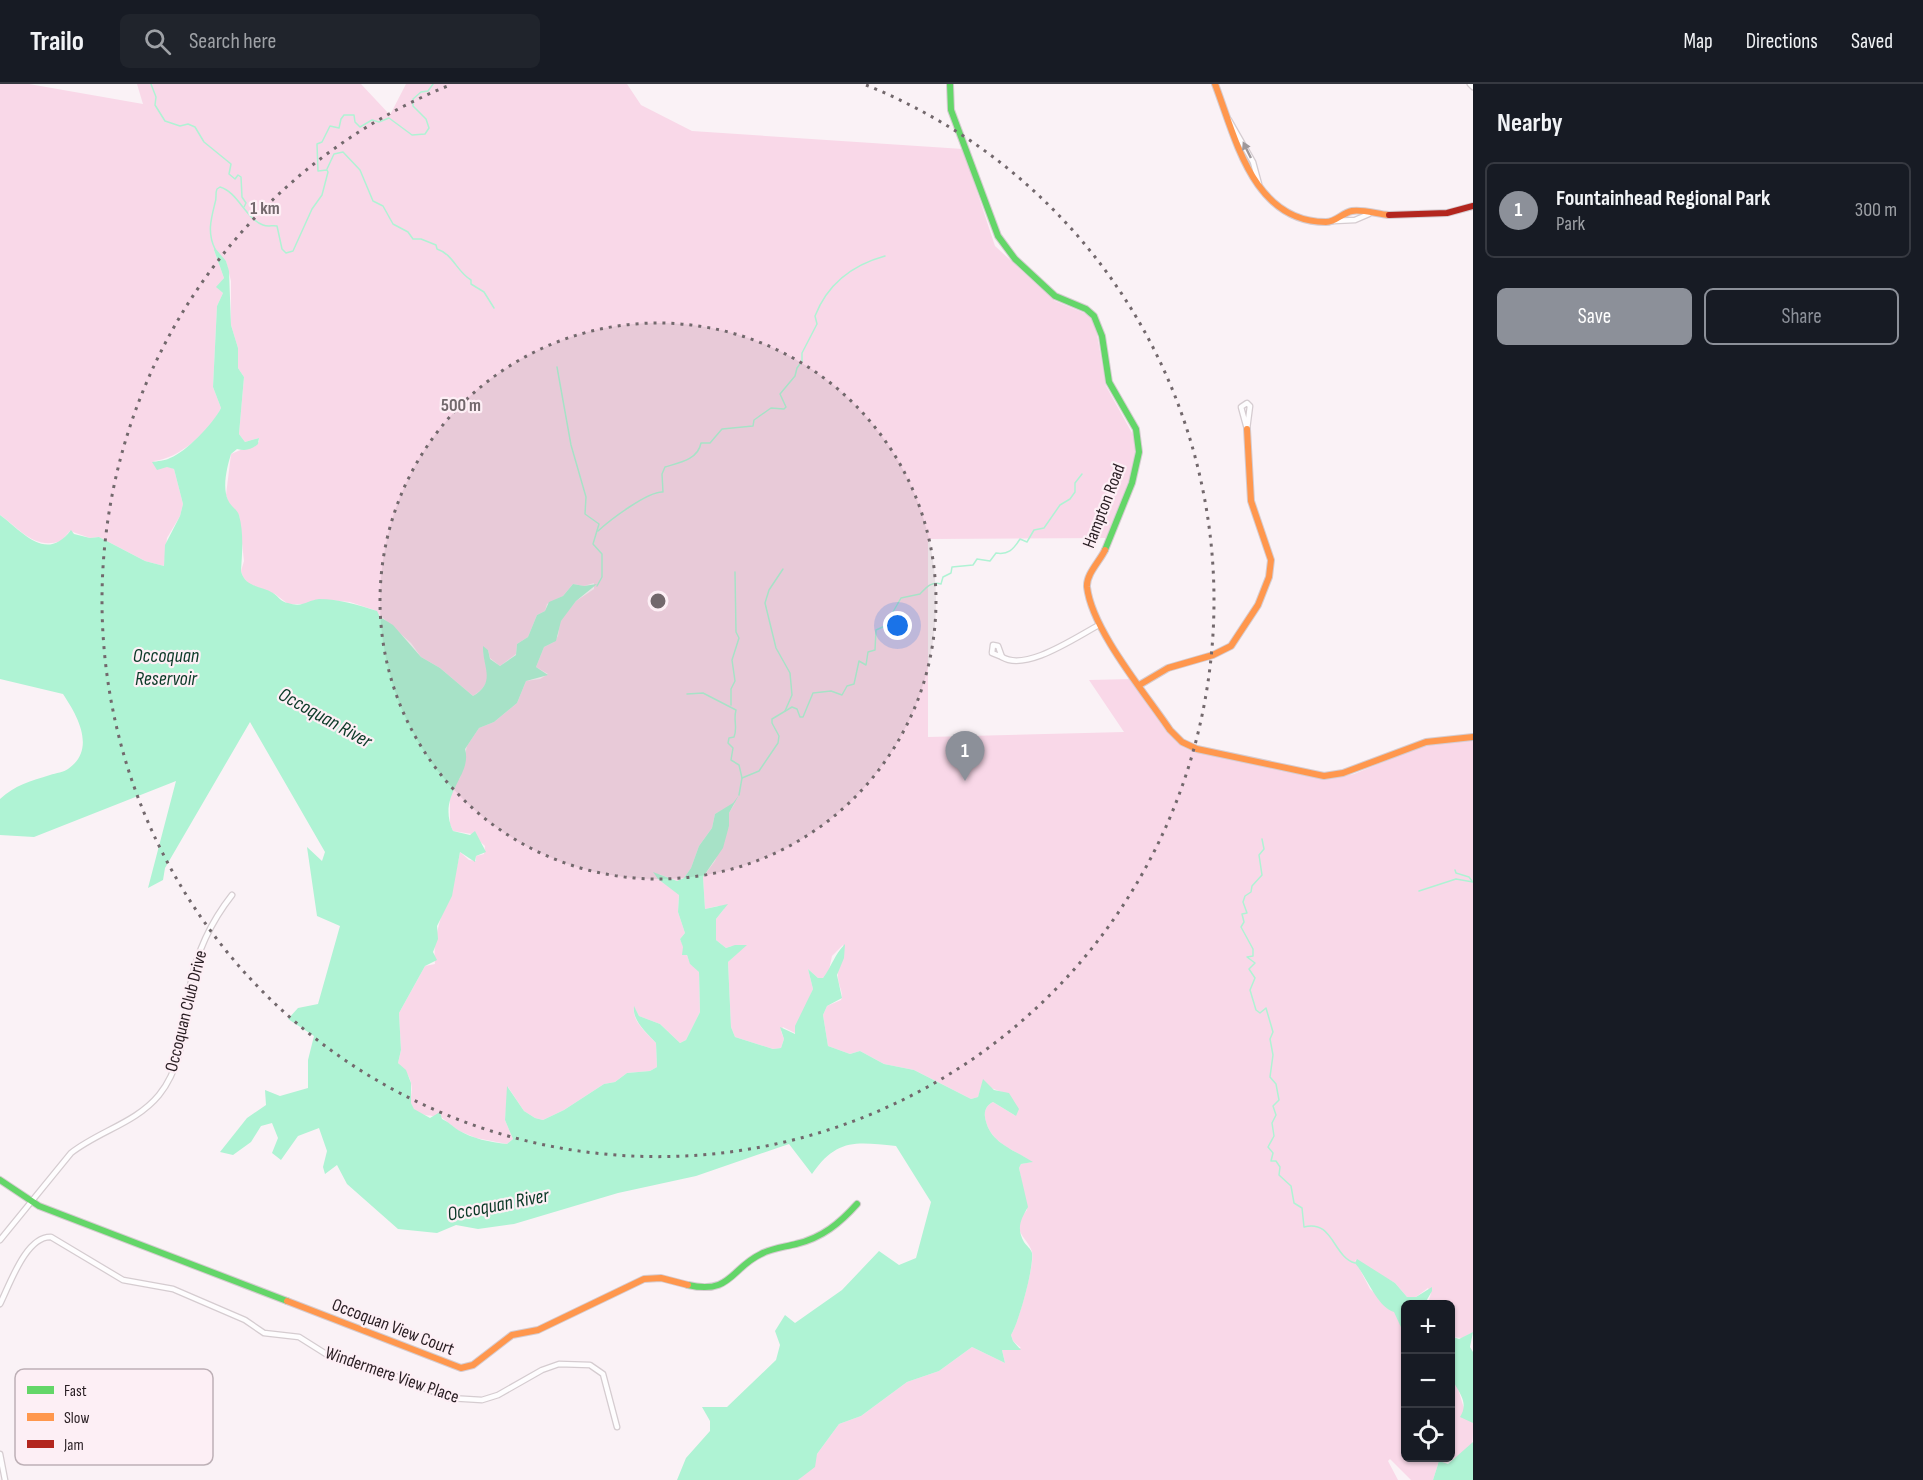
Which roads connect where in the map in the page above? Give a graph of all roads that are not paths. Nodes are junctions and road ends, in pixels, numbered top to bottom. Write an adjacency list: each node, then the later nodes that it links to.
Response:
1 (950, 84): 5 (street, Hampton Road)
2 (1215, 84): 3 (street)
3 (1473, 206)
4 (1247, 429): 4 (street); 7 (street)
5 (1099, 625): 6 (street); 7 (street, Hampton Road)
6 (1002, 657)
7 (1141, 684): 8 (street, Hampton Road)
8 (1473, 737)
9 (232, 895): 11 (street, Occoquan Club Drive)
10 (0, 1180): 11 (street)
11 (30, 1202): 12 (street, Occoquan View Court); 13 (street, Occoquan Club Drive)
12 (857, 1204)
13 (0, 1240)
14 (0, 1304): 15 (street, Windermere View Place)
15 (617, 1427)
16 (0, 1454): 17 (street)
17 (5, 1480)

